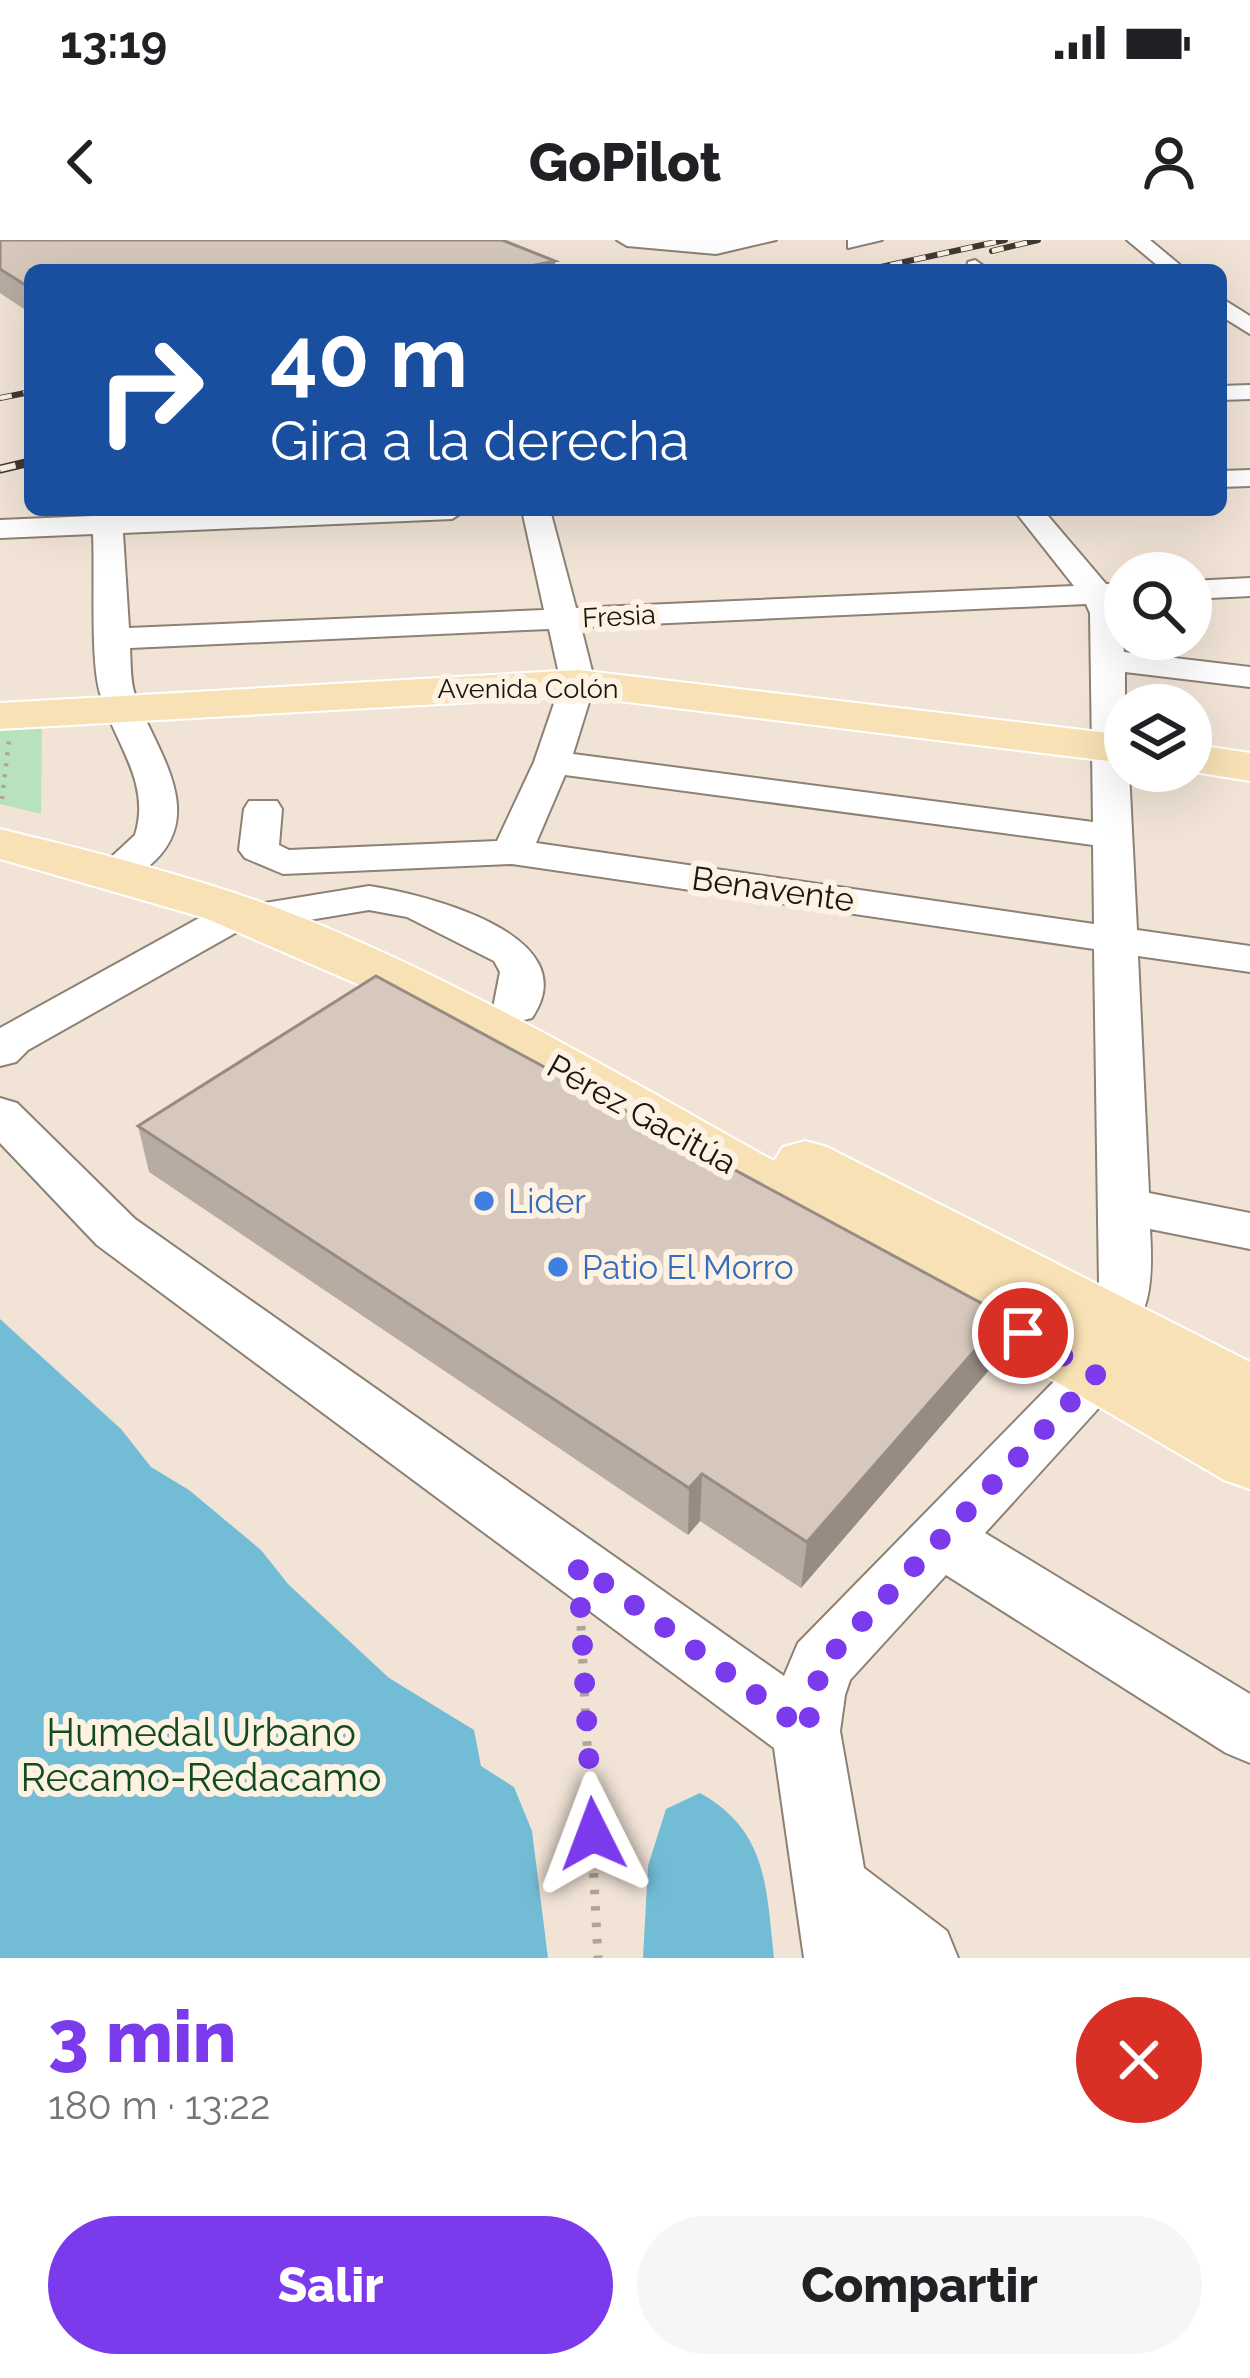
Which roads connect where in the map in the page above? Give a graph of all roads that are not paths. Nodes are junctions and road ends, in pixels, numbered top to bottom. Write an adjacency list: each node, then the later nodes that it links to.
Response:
1 (627, 240): 2 (street)
2 (766, 240)
3 (1137, 240): 4 (street)
4 (1168, 264)
5 (156, 516): 8 (street)
6 (538, 516): 14 (street)
7 (1034, 516): 10 (street)
8 (107, 517): 9 (street); 15 (street)
9 (0, 529)
10 (1104, 587)
11 (1250, 587): 12 (street)
12 (1212, 589)
13 (1104, 594): 14 (street, Fresia)
14 (564, 619): 15 (street, Fresia); 18 (street)
15 (114, 639): 20 (street)
16 (1109, 660): 17 (street); 19 (street)
17 (1250, 677)
18 (578, 683): 20 (main road, Avenida Colón); 22 (main road, Avenida Colón); 24 (street)
19 (1111, 684)
20 (124, 706): 21 (main road, Avenida Colón); 32 (street)
21 (4, 739)
22 (1104, 746)
23 (1212, 761): 25 (main road)
24 (552, 762): 29 (street); 30 (street)
25 (1250, 767)
26 (1115, 792): 29 (street)
27 (2, 798): 32 (main road, Pérez Gacitúa)
28 (262, 809): 33 (street)
29 (1112, 836): 36 (street)
30 (512, 852): 31 (street, Benavente); 36 (street, Benavente)
31 (362, 858): 33 (street, Benavente); 34 (street)
32 (129, 861): 33 (main road, Pérez Gacitúa); 35 (main road, Pérez Gacitúa)
33 (302, 884): 34 (street); 35 (street); 38 (main road, Pérez Gacitúa)
34 (381, 898): 38 (street)
35 (244, 914): 39 (street); 43 (main road, Pérez Gacitúa)
36 (1115, 938): 37 (street, Benavente); 41 (street)
37 (1250, 959)
38 (516, 1008): 43 (main road, Pérez Gacitúa)
39 (0, 1052)
40 (0, 1114): 47 (street)
41 (1124, 1207): 42 (street); 43 (street)
42 (1250, 1231)
43 (1100, 1347): 44 (main road, Pérez Gacitúa); 45 (main road, Pérez Gacitúa); 46 (street)
44 (1250, 1395)
45 (1250, 1459)
46 (940, 1538): 47 (street); 48 (street)
47 (806, 1731): 49 (street)
48 (1250, 1731)
49 (836, 1923): 50 (street)
50 (920, 1958)

